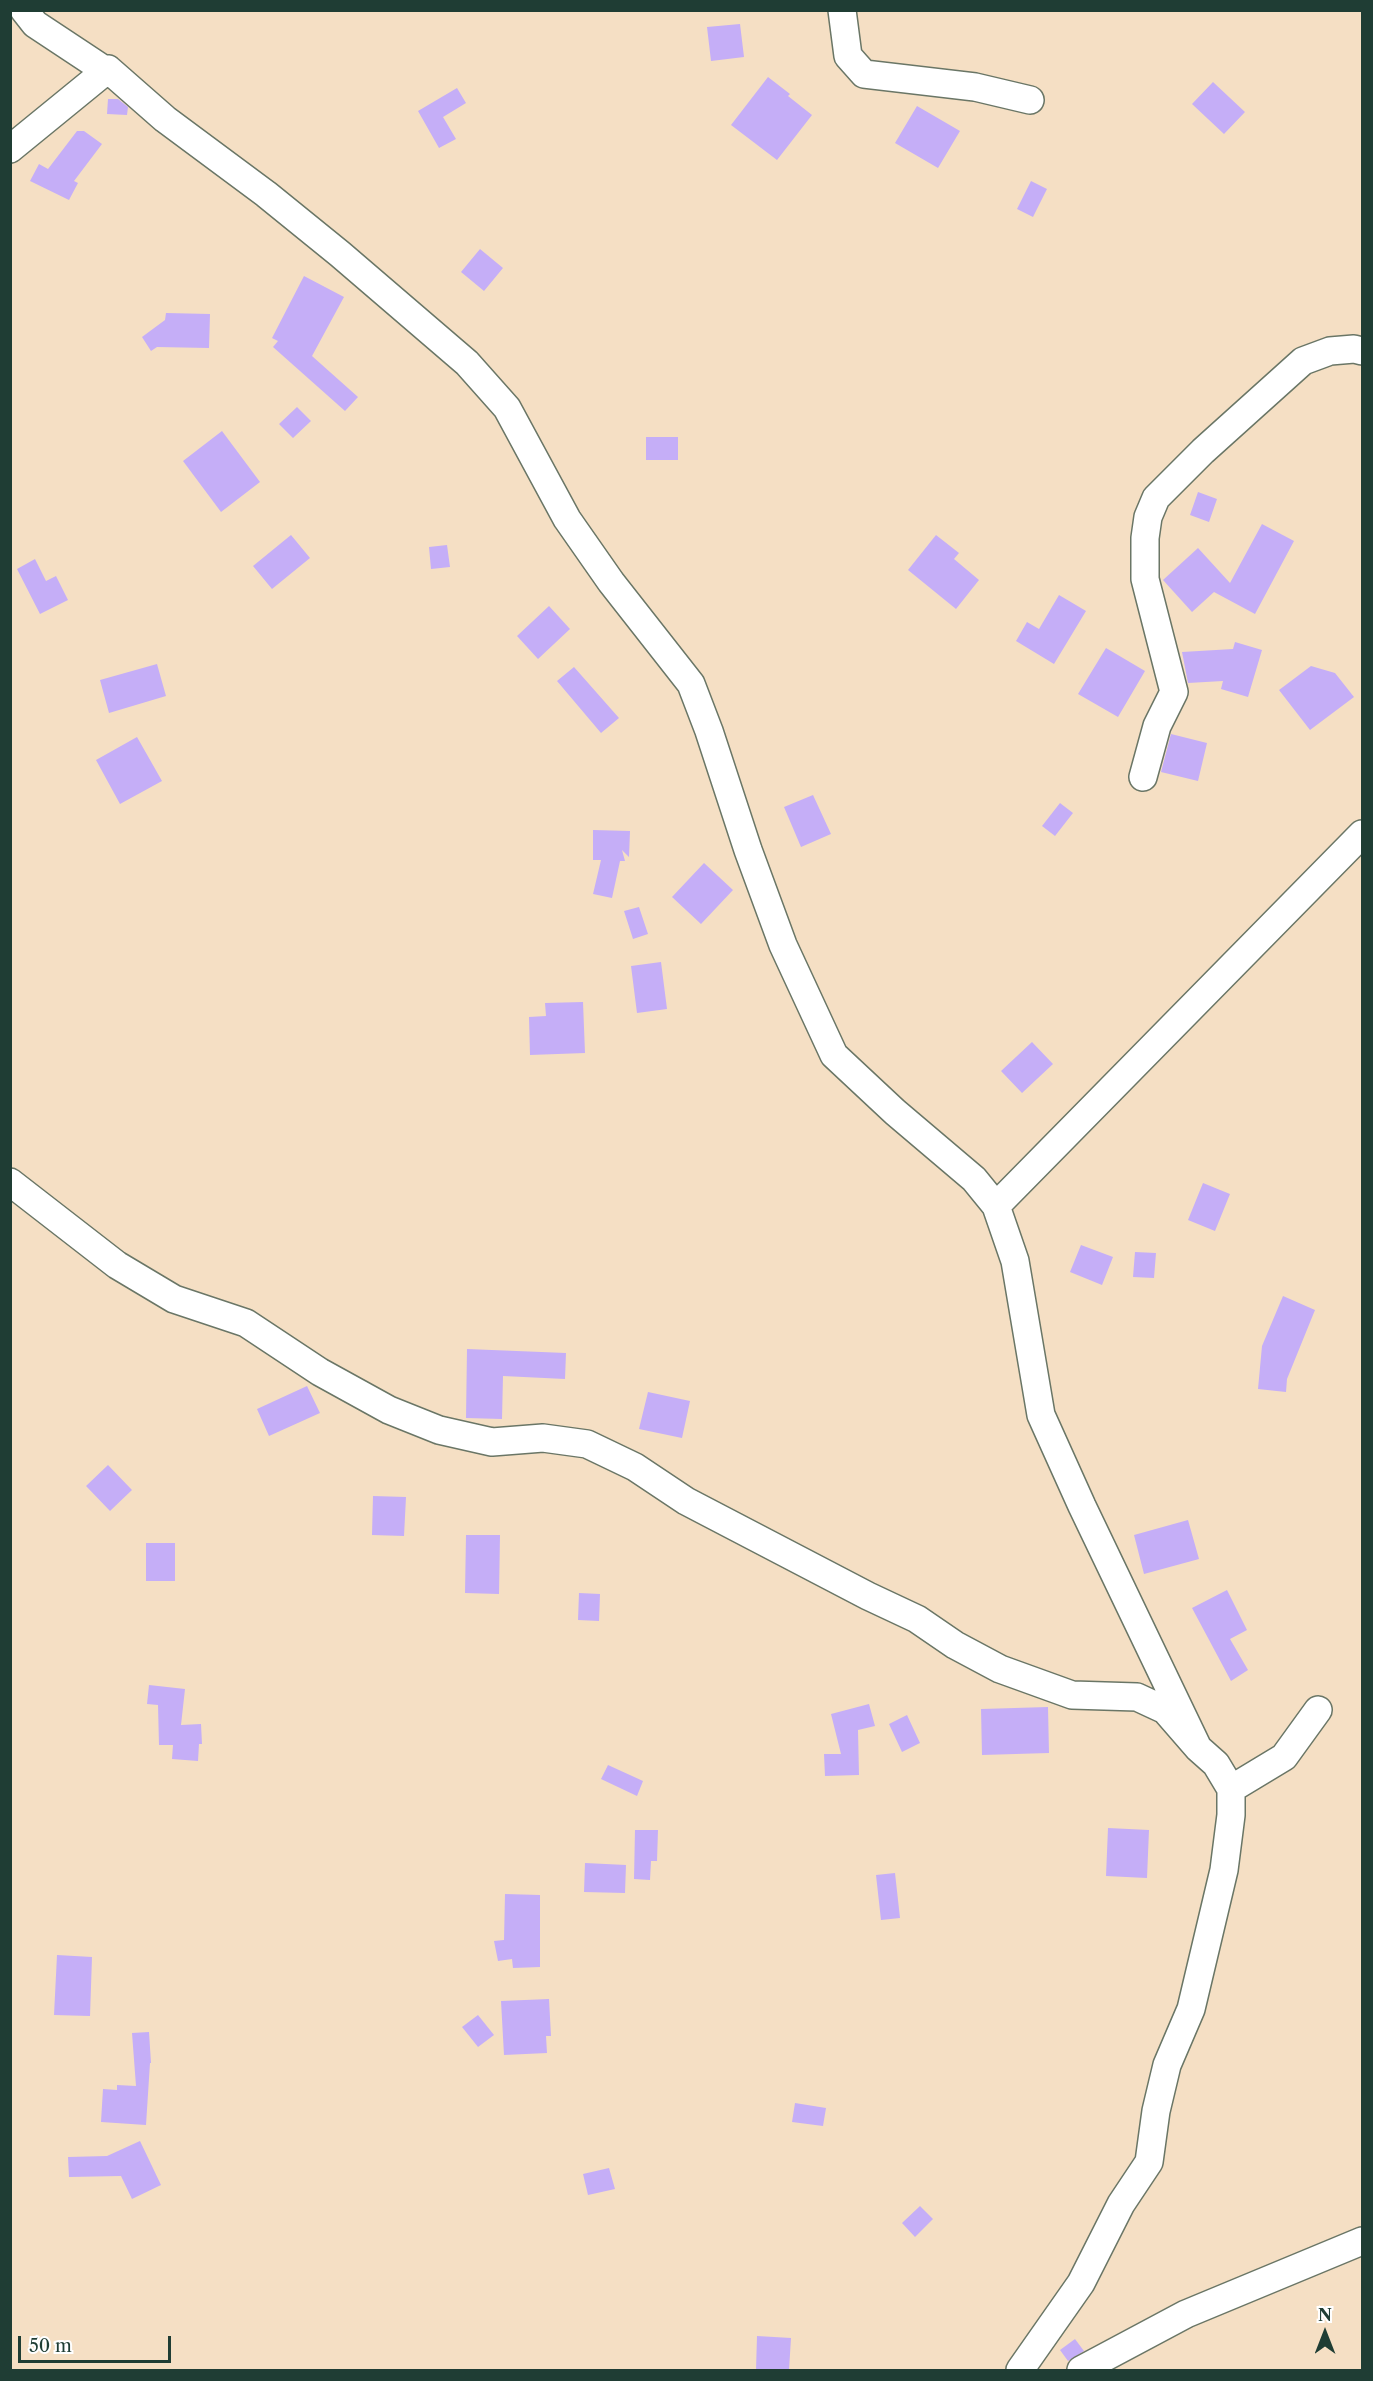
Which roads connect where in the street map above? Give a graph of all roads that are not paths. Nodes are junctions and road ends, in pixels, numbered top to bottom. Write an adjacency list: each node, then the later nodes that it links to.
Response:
1 (24, 10): 3 (street)
2 (842, 10): 4 (street)
3 (108, 69): 5 (street); 10 (street)
4 (1030, 100)
5 (10, 149)
6 (1362, 351): 7 (street)
7 (1143, 777)
8 (1362, 834): 10 (street)
9 (10, 1182): 12 (street)
10 (996, 1206): 12 (street)
11 (1318, 1710): 13 (street)
12 (1198, 1748): 13 (street)
13 (1231, 1789): 15 (street)
14 (1362, 2241): 16 (street)
15 (1020, 2370)
16 (1081, 2370)

